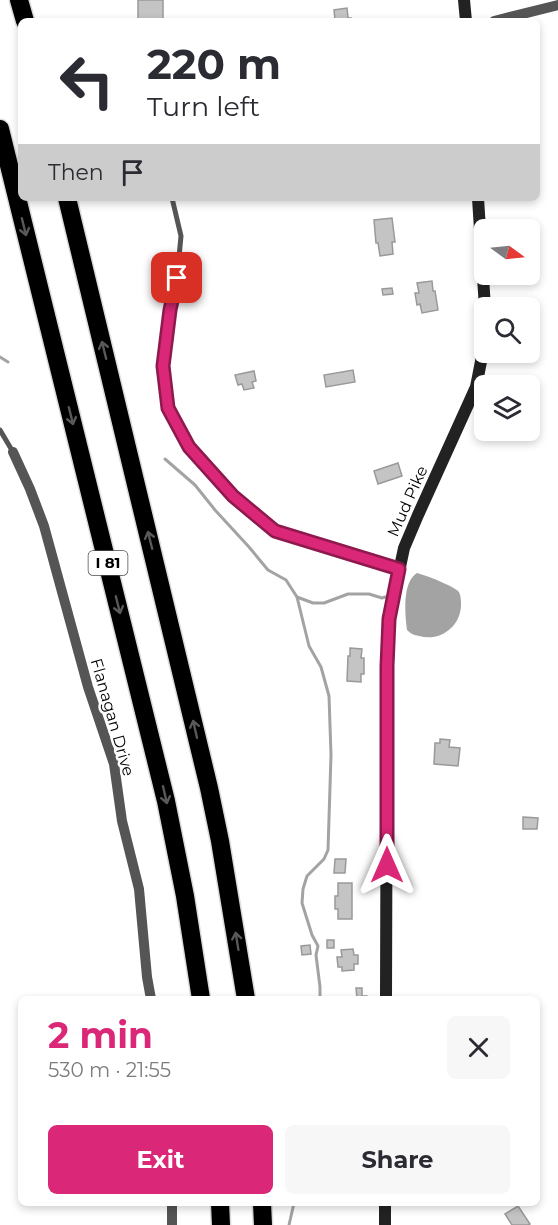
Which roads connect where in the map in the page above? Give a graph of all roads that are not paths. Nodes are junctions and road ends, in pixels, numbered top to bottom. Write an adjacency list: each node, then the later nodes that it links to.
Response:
1 (20, 0): 4 (highway)
2 (464, 0): 5 (street)
3 (558, 4): 6 (street)
4 (23, 18)
5 (466, 18)
6 (505, 18)
7 (0, 129): 17 (highway, I 81, one-way to 17)
8 (68, 201): 18 (highway, I 81, one-way to 8)
9 (173, 201): 15 (lane)
10 (478, 201): 11 (street)
11 (484, 297)
12 (481, 363): 15 (street, Mud Pike)
13 (0, 430): 14 (lane)
14 (13, 452): 16 (street, Flanagan Drive)
15 (399, 569): 19 (street, Mud Pike)
16 (150, 996)
17 (201, 996)
18 (246, 996)
19 (386, 996)
20 (171, 1206): 24 (street)
21 (220, 1206): 25 (highway)
22 (262, 1206): 26 (highway)
23 (385, 1206): 27 (street)
24 (172, 1225)
25 (220, 1225)
26 (263, 1225)
27 (387, 1225)

